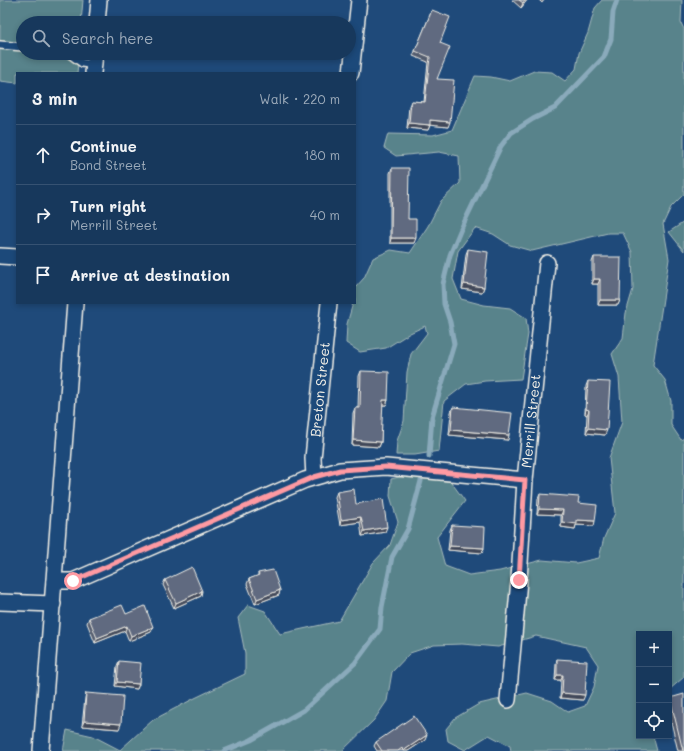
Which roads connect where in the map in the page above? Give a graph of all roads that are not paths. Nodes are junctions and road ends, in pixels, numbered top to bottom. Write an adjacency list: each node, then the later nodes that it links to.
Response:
1 (99, 0): 3 (street)
2 (359, 0): 4 (street)
3 (98, 16)
4 (356, 31)
5 (0, 45): 6 (lane)
6 (16, 46)
7 (78, 60): 9 (lane)
8 (353, 60): 10 (street)
9 (94, 64)
10 (352, 72)
11 (0, 256): 12 (street)
12 (16, 257)
13 (546, 263): 17 (street, Merrill Street)
14 (75, 304): 18 (street)
15 (329, 304): 16 (street, Breton Street)
16 (314, 477): 17 (street); 18 (street)
17 (525, 480): 21 (street, Merrill Street)
18 (54, 581): 20 (street)
19 (0, 602): 20 (street)
20 (54, 604): 22 (street)
21 (508, 700)
22 (41, 751)

